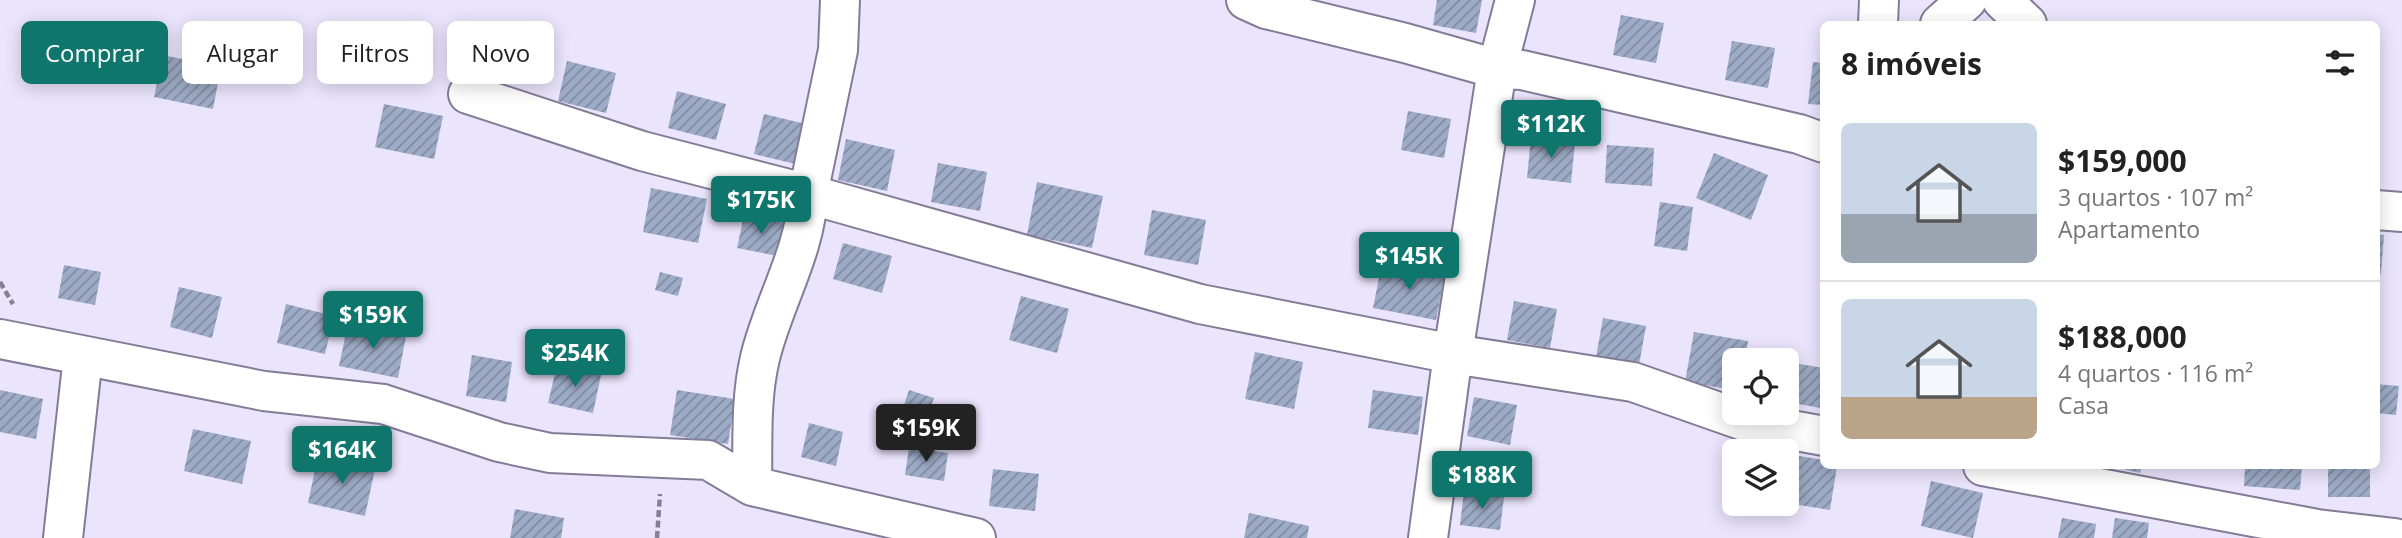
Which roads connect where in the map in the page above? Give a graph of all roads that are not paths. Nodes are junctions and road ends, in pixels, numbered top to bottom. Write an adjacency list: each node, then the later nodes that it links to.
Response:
1 (840, 0): 13 (street)
2 (1246, 0): 10 (street)
3 (1515, 0): 10 (street)
4 (1879, 0): 7 (street)
5 (1966, 0): 8 (street)
6 (2002, 0): 9 (street)
7 (1878, 21)
8 (1943, 21)
9 (2024, 21)
10 (1497, 69): 12 (street); 17 (street)
11 (468, 94): 13 (street)
12 (1820, 142)
13 (808, 194): 17 (street); 21 (street)
14 (2380, 209): 15 (street)
15 (2402, 212)
16 (0, 340): 18 (street)
17 (1453, 354): 19 (street); 24 (street)
18 (83, 356): 21 (street); 22 (street)
19 (1820, 435)
20 (1999, 469): 25 (street)
21 (752, 486): 23 (street)
22 (63, 538)
23 (976, 538)
24 (1428, 538)
25 (2395, 538)

